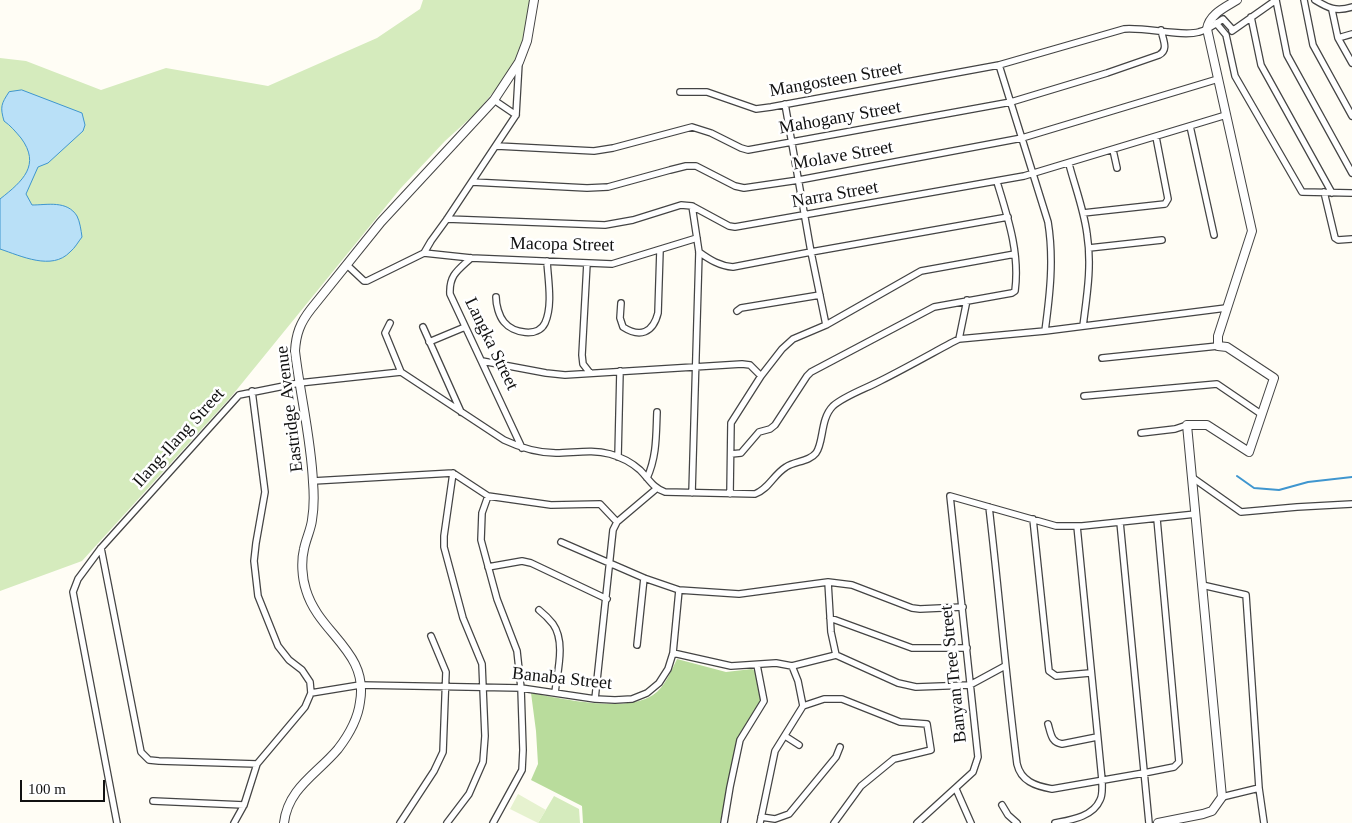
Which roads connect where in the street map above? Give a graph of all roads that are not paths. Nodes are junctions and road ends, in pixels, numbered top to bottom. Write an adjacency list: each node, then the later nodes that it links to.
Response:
1 (534, 0): 16 (street, Eastridge Avenue)
2 (1237, 0): 10 (street)
3 (1276, 0): 8 (street); 36 (street)
4 (1304, 0): 26 (street)
5 (1314, 0): 7 (street)
6 (1352, 7): 7 (street)
7 (1332, 10): 15 (street)
8 (1251, 17): 12 (street); 42 (street)
9 (1216, 24): 10 (street); 12 (street); 14 (street)
10 (1207, 29): 11 (street, Mangosteen Street); 19 (street)
11 (1161, 30): 18 (street, Mangosteen Street); 22 (street, Mahogany Street)
12 (1233, 30): 14 (street)
13 (1352, 34): 15 (street)
14 (1226, 35): 40 (street)
15 (1338, 38): 17 (street)
16 (519, 62): 21 (street, Eastridge Avenue); 24 (street)
17 (1352, 63)
18 (999, 65): 22 (street); 23 (street, Mangosteen Street)
19 (1218, 79): 25 (street); 29 (street, Molave Street)
20 (680, 92): 23 (street, Mangosteen Street)
21 (494, 100): 24 (street); 62 (street, Eastridge Avenue)
22 (1011, 102): 29 (street); 30 (street, Mahogany Street)
23 (785, 104): 30 (street)
24 (516, 115): 31 (street)
25 (1226, 115): 27 (street, Narra Street); 67 (street)
26 (1352, 116)
27 (1190, 126): 28 (street, Narra Street); 49 (street)
28 (1156, 137): 32 (street, Narra Street); 45 (street)
29 (1022, 138): 35 (street); 37 (street, Molave Street)
30 (791, 142): 31 (street, Mahogany Street); 37 (street)
31 (497, 146): 38 (street)
32 (1113, 150): 33 (street, Narra Street); 34 (street)
33 (1069, 164): 35 (street, Narra Street); 45 (street)
34 (1117, 168)
35 (1034, 174): 39 (street, Narra Street); 74 (street)
36 (1352, 174)
37 (799, 180): 38 (street, Molave Street); 46 (street)
38 (472, 182): 48 (street)
39 (997, 182): 46 (street, Narra Street); 47 (street)
40 (1324, 192): 42 (street); 51 (street)
41 (1351, 192): 42 (street); 43 (street)
42 (1332, 193)
43 (1352, 200)
44 (692, 206): 46 (street, Narra Street); 48 (street); 50 (street)
45 (1083, 213): 53 (street)
46 (806, 216): 56 (street)
47 (1008, 217): 56 (street); 58 (street)
48 (448, 219): 57 (street)
49 (1214, 235)
50 (696, 238): 54 (street, Macopa Street); 55 (street)
51 (1352, 239)
52 (1162, 240): 53 (street)
53 (1089, 248): 71 (street)
54 (660, 250): 61 (street, Macopa Street); 66 (street)
55 (699, 252): 56 (street); 80 (street)
56 (811, 252): 63 (street)
57 (424, 254): 59 (street, Macopa Street); 62 (street)
58 (1015, 254): 65 (street); 70 (street)
59 (471, 258): 60 (street, Macopa Street); 73 (street, Langka Street)
60 (547, 261): 61 (street, Macopa Street); 64 (street)
61 (587, 263): 83 (street)
62 (347, 265): 85 (street, Eastridge Avenue)
63 (820, 295): 68 (street); 70 (street)
64 (496, 297)
65 (967, 300): 75 (street); 94 (street)
66 (621, 303)
67 (1226, 308): 71 (street); 77 (street)
68 (737, 311)
69 (390, 323): 82 (street)
70 (826, 325): 84 (street)
71 (1083, 326): 74 (street)
72 (423, 327): 76 (street)
73 (466, 327): 76 (street); 79 (street, Langka Street)
74 (1045, 331): 75 (street)
75 (959, 340): 102 (street)
76 (430, 342): 88 (street)
77 (1218, 346): 78 (street); 90 (street)
78 (1102, 358)
79 (482, 361): 83 (street); 93 (street, Langka Street)
80 (696, 367): 81 (street); 84 (street); 101 (street)
81 (620, 371): 83 (street); 95 (street)
82 (401, 372): 85 (street, Ilang-Ilang Street); 88 (street)
83 (590, 373)
84 (761, 376): 94 (street)
85 (299, 383): 86 (street, Ilang-Ilang Street); 99 (street, Eastridge Avenue)
86 (252, 391): 113 (street, Ilang-Ilang Street); 138 (street)
87 (1084, 396): 90 (street)
88 (461, 412): 93 (street)
89 (656, 412): 97 (street)
90 (1261, 414): 91 (street)
91 (1187, 426): 92 (street); 98 (street)
92 (1141, 433)
93 (522, 448): 95 (street)
94 (731, 454): 102 (street)
95 (618, 457): 97 (street)
96 (453, 473): 99 (street); 103 (street); 136 (street)
97 (647, 478): 100 (street)
98 (1193, 478): 104 (street); 106 (street)
99 (313, 481): 133 (street, Eastridge Avenue)
100 (656, 489): 101 (street); 109 (street)
101 (692, 493): 102 (street)
102 (730, 494)
103 (488, 496): 109 (street); 115 (street)
104 (1352, 504)
105 (989, 507): 107 (street); 121 (street, Banyan Tree Street); 131 (street)
106 (1196, 514): 108 (street); 118 (street)
107 (1033, 519): 111 (street); 132 (street)
108 (1157, 519): 110 (street); 148 (street)
109 (618, 522): 114 (street)
110 (1120, 522): 111 (street); 148 (street)
111 (1077, 526): 132 (street)
112 (561, 542): 114 (street)
113 (101, 548): 147 (street); 159 (street, Ilang-Ilang Street)
114 (610, 562): 116 (street); 120 (street)
115 (488, 567): 120 (street); 137 (street)
116 (644, 578): 119 (street); 125 (street)
117 (828, 582): 119 (street); 121 (street); 123 (street)
118 (1202, 585): 150 (street); 152 (street)
119 (679, 590): 127 (street, Banaba Street)
120 (607, 599): 140 (street)
121 (963, 607): 126 (street, Banyan Tree Street)
122 (539, 610): 139 (street)
123 (830, 618): 126 (street); 128 (street)
124 (431, 636): 135 (street)
125 (637, 645)
126 (967, 648): 134 (street, Banyan Tree Street)
127 (673, 653): 129 (street); 140 (street, Banaba Street)
128 (836, 655): 130 (street); 134 (street)
129 (757, 665): 130 (street); 165 (street)
130 (792, 666): 141 (street)
131 (1005, 666): 134 (street); 149 (street)
132 (1090, 673): 144 (street)
133 (360, 684): 135 (street, Banaba Street); 138 (street, Banaba Street); 161 (street, Eastridge Avenue)
134 (970, 685): 151 (street, Banyan Tree Street)
135 (446, 687): 136 (street, Banaba Street); 162 (street)
136 (483, 688): 137 (street, Banaba Street); 163 (street)
137 (521, 688): 139 (street, Banaba Street); 164 (street)
138 (311, 693): 147 (street)
139 (555, 694): 140 (street, Banaba Street)
140 (595, 699)
141 (803, 706): 143 (street); 166 (street)
142 (1048, 724): 144 (street)
143 (785, 736): 145 (street); 156 (street)
144 (1097, 738): 149 (street)
145 (799, 745)
146 (840, 747): 156 (street)
147 (257, 764): 154 (street)
148 (1144, 773): 149 (street); 171 (street)
149 (1102, 780): 170 (street)
150 (1259, 788): 152 (street); 173 (street)
151 (956, 789): 157 (street, Banyan Tree Street); 168 (street)
152 (1222, 797): 158 (street)
153 (153, 801): 154 (street)
154 (244, 805): 160 (street)
155 (1002, 805): 169 (street)
156 (760, 820)
157 (925, 820): 167 (street, Banyan Tree Street)
158 (1185, 821): 172 (street)
159 (117, 823)
160 (234, 823)
161 (284, 823)
162 (400, 823)
163 (447, 823)
164 (493, 823)
165 (724, 823)
166 (834, 823)
167 (917, 823)
168 (971, 823)
169 (1017, 823)
170 (1054, 823)
171 (1149, 823)
172 (1158, 823)
173 (1264, 823)

